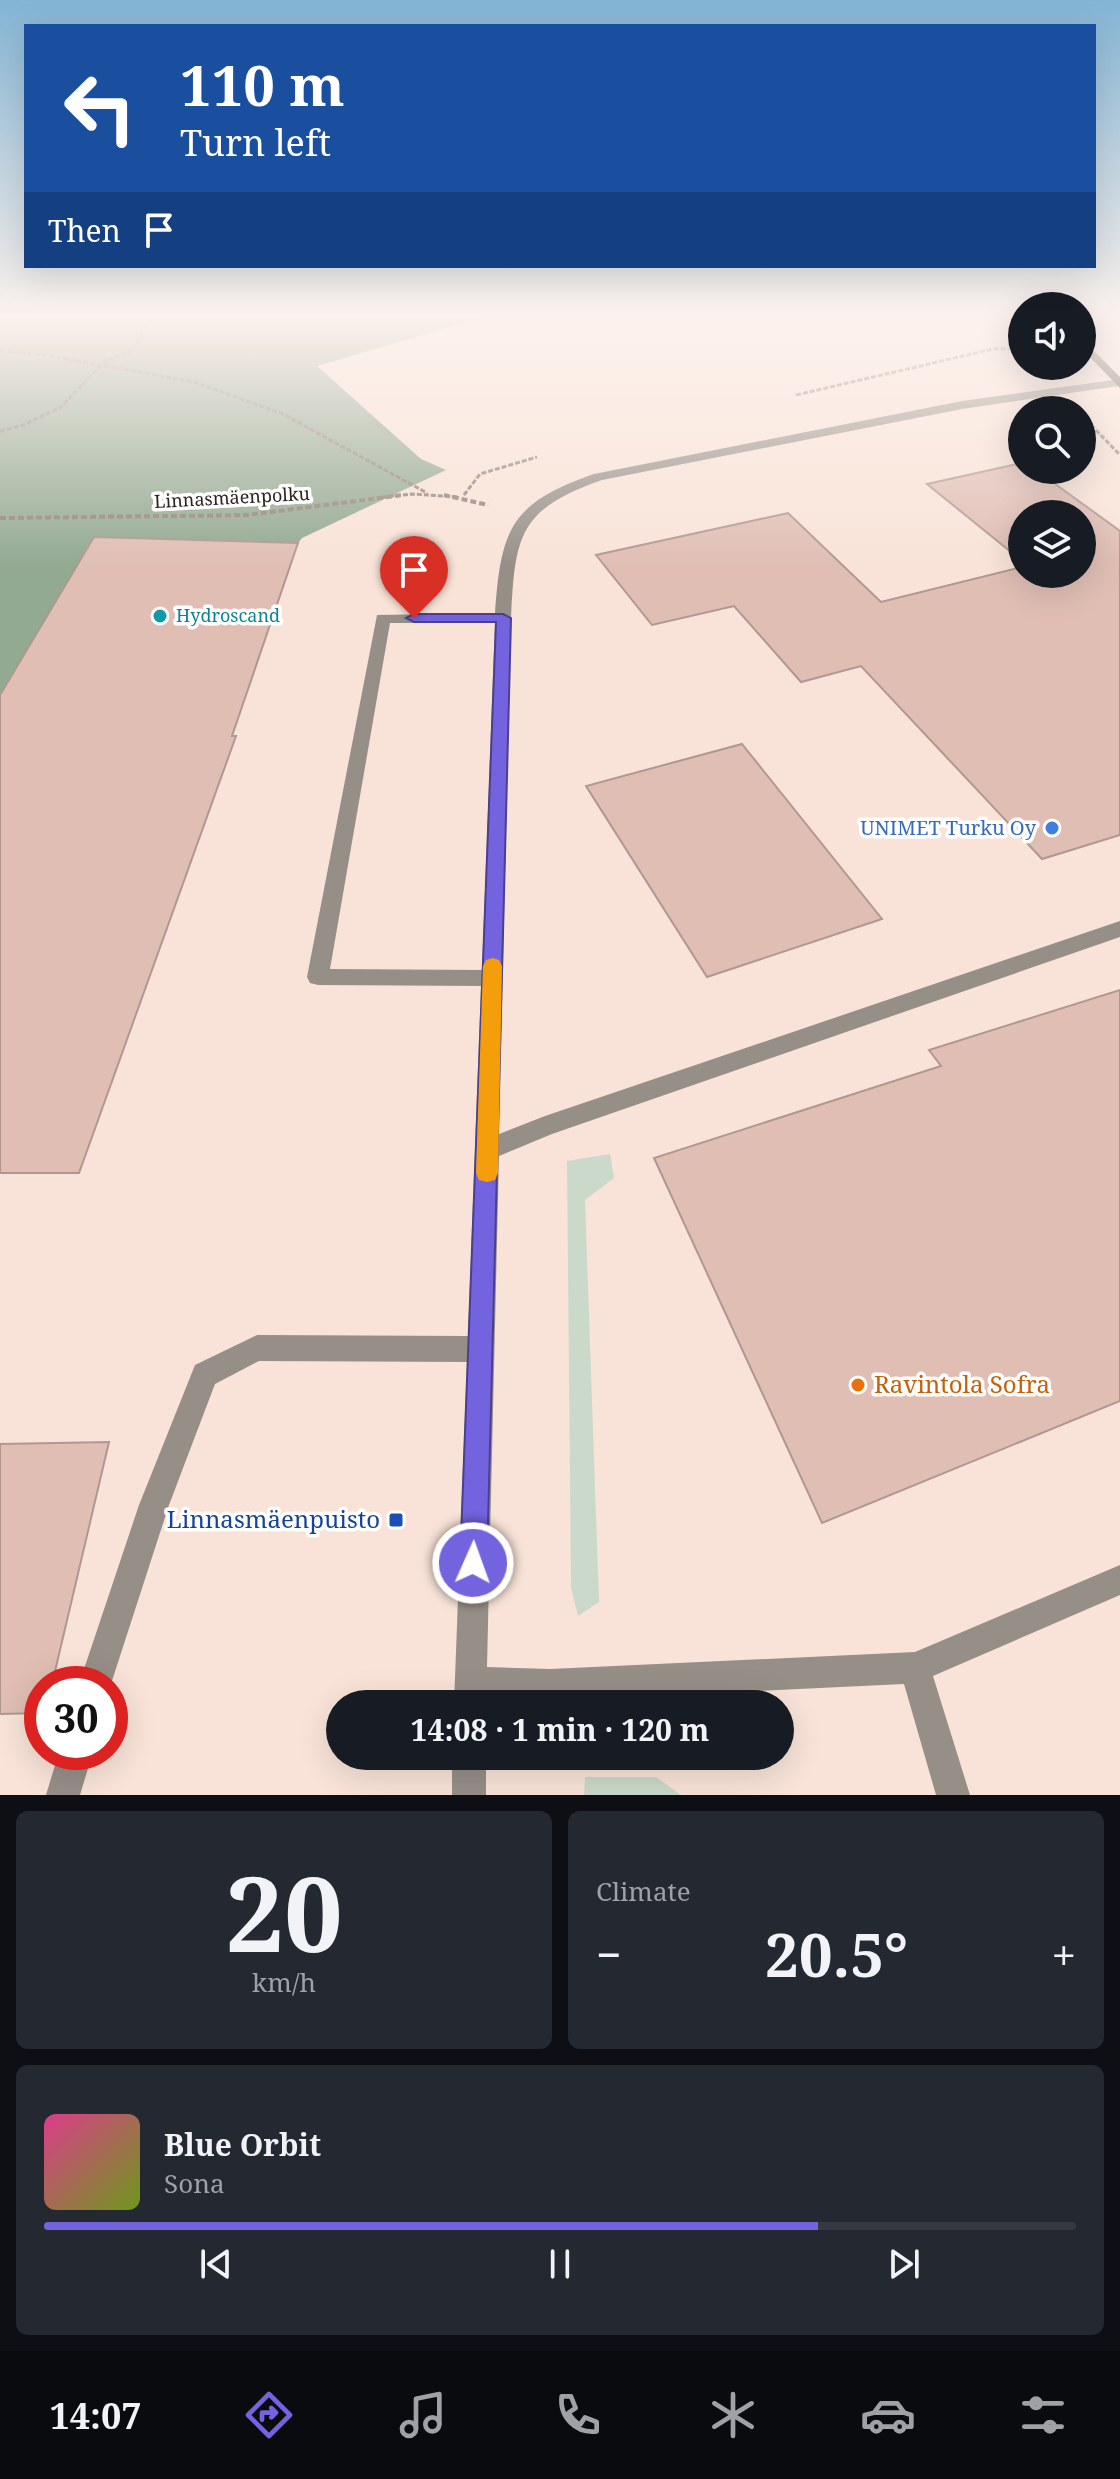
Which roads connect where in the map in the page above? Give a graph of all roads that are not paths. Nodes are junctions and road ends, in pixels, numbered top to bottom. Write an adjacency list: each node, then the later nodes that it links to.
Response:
1 (999, 400): 2 (street)
2 (503, 618): 4 (street); 4 (street)
3 (1120, 929): 5 (street)
4 (492, 978): 5 (street)
5 (488, 1150): 6 (street)
6 (482, 1349): 8 (street); 10 (street)
7 (1120, 1580): 9 (street)
8 (101, 1666)
9 (915, 1668): 11 (street); 16 (street)
10 (470, 1690)
11 (500, 1690)
12 (71, 1770): 14 (street)
13 (469, 1770): 15 (street)
14 (63, 1795)
15 (469, 1795)
16 (953, 1795)

